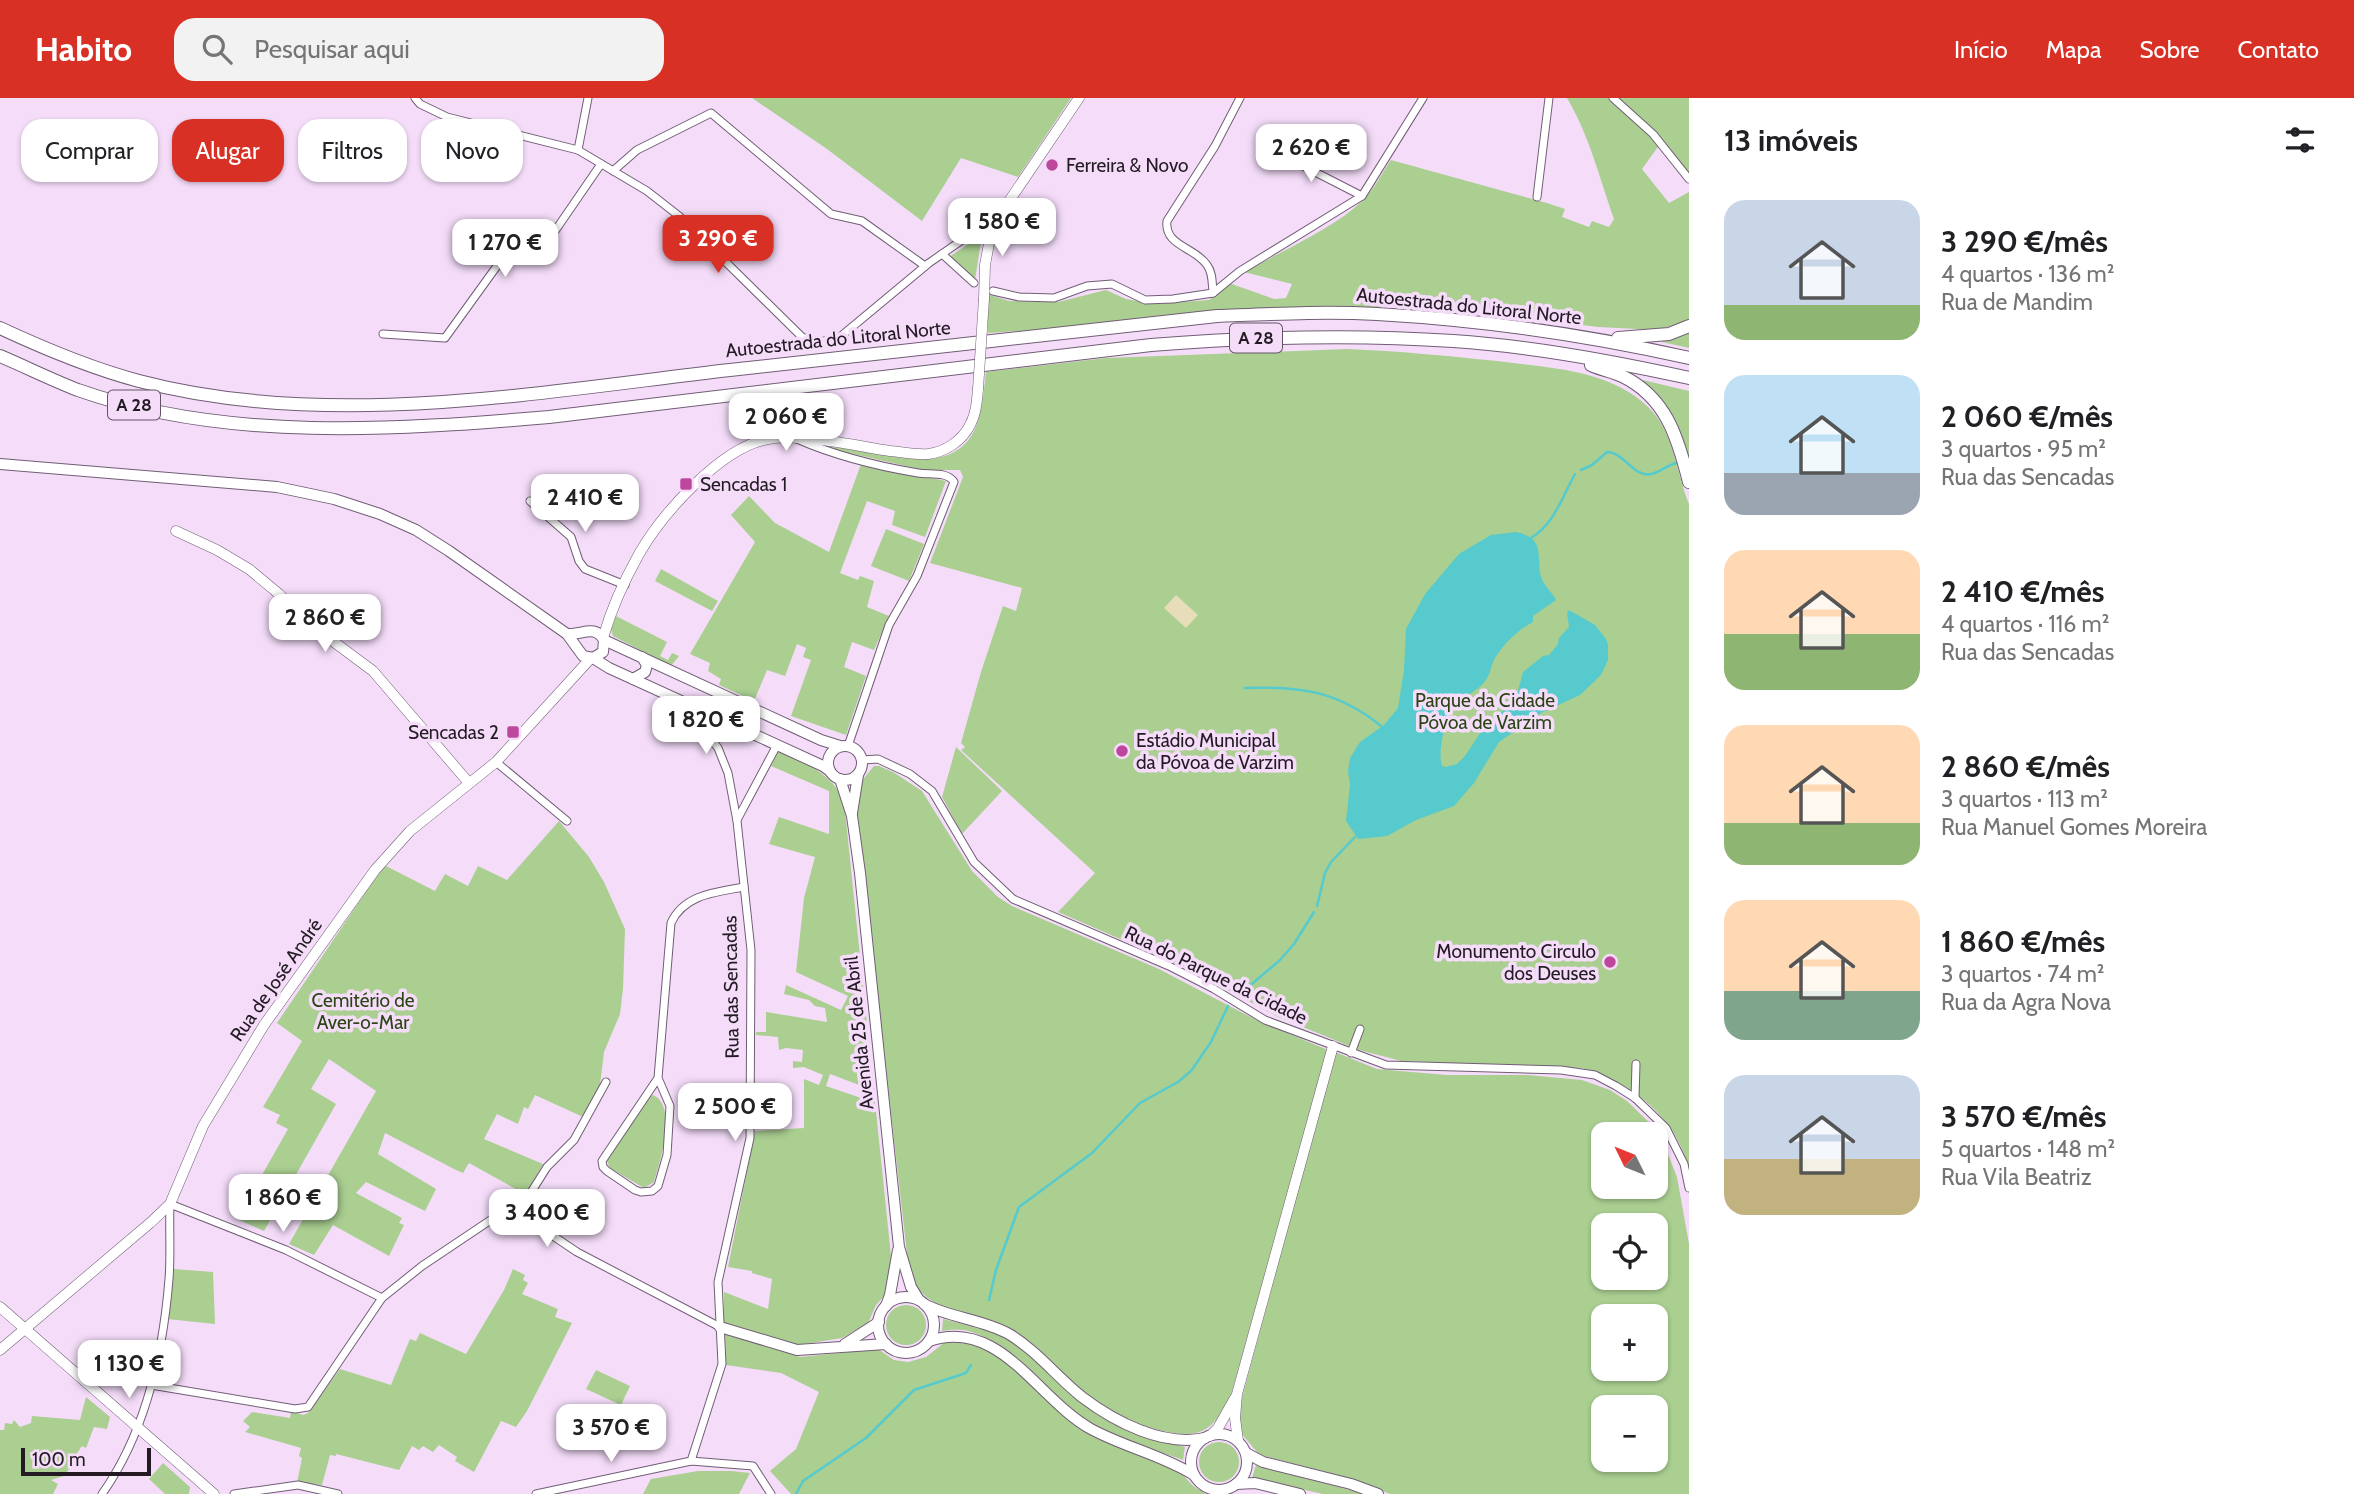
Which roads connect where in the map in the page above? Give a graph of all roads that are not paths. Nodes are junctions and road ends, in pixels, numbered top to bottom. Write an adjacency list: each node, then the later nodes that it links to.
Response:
1 (415, 98): 8 (street)
2 (588, 98): 8 (street)
3 (1079, 98): 15 (street)
4 (1240, 98): 20 (street)
5 (1423, 98): 13 (street)
6 (1549, 98): 14 (street)
7 (1613, 98): 12 (street)
8 (578, 150): 10 (street)
9 (1272, 150): 13 (street)
10 (601, 164): 11 (street); 23 (street)
11 (613, 170): 17 (street); 17 (street)
12 (1689, 179)
13 (1362, 196): 20 (street)
14 (1537, 197)
15 (1001, 213): 16 (street); 29 (street, bridge)
16 (942, 254): 17 (street); 18 (street)
17 (925, 266)
18 (974, 283)
19 (993, 291): 20 (street)
20 (1213, 293)
21 (1689, 326): 24 (highway)
22 (0, 328): 24 (highway, Autoestrada do Litoral Norte / A 28)
23 (383, 334)
24 (1604, 339): 27 (highway, Autoestrada do Litoral Norte / A 28)
25 (0, 356): 26 (highway, Autoestrada do Litoral Norte / A 28)
26 (1579, 357): 28 (highway, Autoestrada do Litoral Norte / A 28); 31 (highway)
27 (1689, 358)
28 (1689, 378)
29 (791, 437): 34 (street); 43 (street)
30 (0, 464): 36 (main road)
31 (1689, 482)
32 (530, 501): 34 (street)
33 (176, 531): 49 (street)
34 (625, 585): 37 (street)
35 (583, 633): 36 (main road); 37 (main road); 38 (main road)
36 (568, 634): 38 (main road)
37 (605, 636): 38 (main road); 39 (main road)
38 (585, 657): 40 (main road); 45 (street, Rua de José André)
39 (642, 657): 40 (main road); 43 (main road)
40 (633, 679): 41 (main road)
41 (668, 695): 42 (main road); 52 (street, Rua das Sencadas)
42 (777, 745): 46 (main road); 52 (street)
43 (844, 746): 44 (main road); 46 (main road)
44 (862, 760): 47 (main road, Avenida 25 de Abril); 55 (street, Rua do Parque da Cidade)
45 (496, 762): 49 (street, Rua de José André); 51 (street)
46 (830, 771): 48 (main road)
47 (858, 775): 48 (main road); 50 (main road, Avenida 25 de Abril)
48 (840, 779): 50 (main road, Avenida 25 de Abril)
49 (469, 783): 62 (street, Rua de José André)
50 (852, 816): 64 (main road, Avenida 25 de Abril)
51 (567, 821)
52 (737, 821): 53 (street, Rua das Sencadas)
53 (744, 887): 58 (street); 70 (street, Rua das Sencadas)
54 (1360, 1029): 56 (street)
55 (1333, 1046): 56 (street, Rua do Parque da Cidade); 77 (street)
56 (1351, 1054): 60 (street, Rua do Parque da Cidade)
57 (1636, 1064): 60 (street)
58 (657, 1078): 58 (street)
59 (606, 1082): 63 (street)
60 (1635, 1098): 61 (street, Rua do Parque da Cidade)
61 (1689, 1188)
62 (170, 1204): 65 (street); 71 (street, Rua de José André); 76 (street)
63 (510, 1207): 65 (street); 70 (street)
64 (899, 1247): 66 (main road, Avenida 25 de Abril); 68 (main road, Avenida 25 de Abril)
65 (382, 1298): 76 (street)
66 (921, 1302): 68 (main road); 72 (main road, Avenida 25 de Abril); 79 (main road)
67 (0, 1307): 71 (street)
68 (885, 1307): 69 (main road, Avenida 25 de Abril)
69 (878, 1322): 73 (main road); 74 (main road)
70 (720, 1327): 74 (main road); 82 (street, Rua das Sencadas)
71 (24, 1328): 75 (street, Rua de José André); 78 (street)
72 (929, 1341): 73 (main road); 83 (main road)
73 (886, 1344): 74 (main road)
74 (843, 1346)
75 (0, 1350)
76 (151, 1384): 78 (street)
77 (1237, 1394): 79 (street); 80 (street)
78 (139, 1429): 85 (street); 86 (street)
79 (1208, 1437): 80 (main road); 83 (main road)
80 (1238, 1441): 81 (main road)
81 (1245, 1453): 84 (main road); 92 (main road)
82 (691, 1461): 89 (street); 90 (street)
83 (1194, 1475): 84 (main road)
84 (1236, 1484): 91 (main road)
85 (103, 1494)
86 (214, 1494)
87 (234, 1494): 88 (street)
88 (338, 1494)
89 (536, 1494)
90 (771, 1494)
91 (1300, 1494)
92 (1378, 1494)

